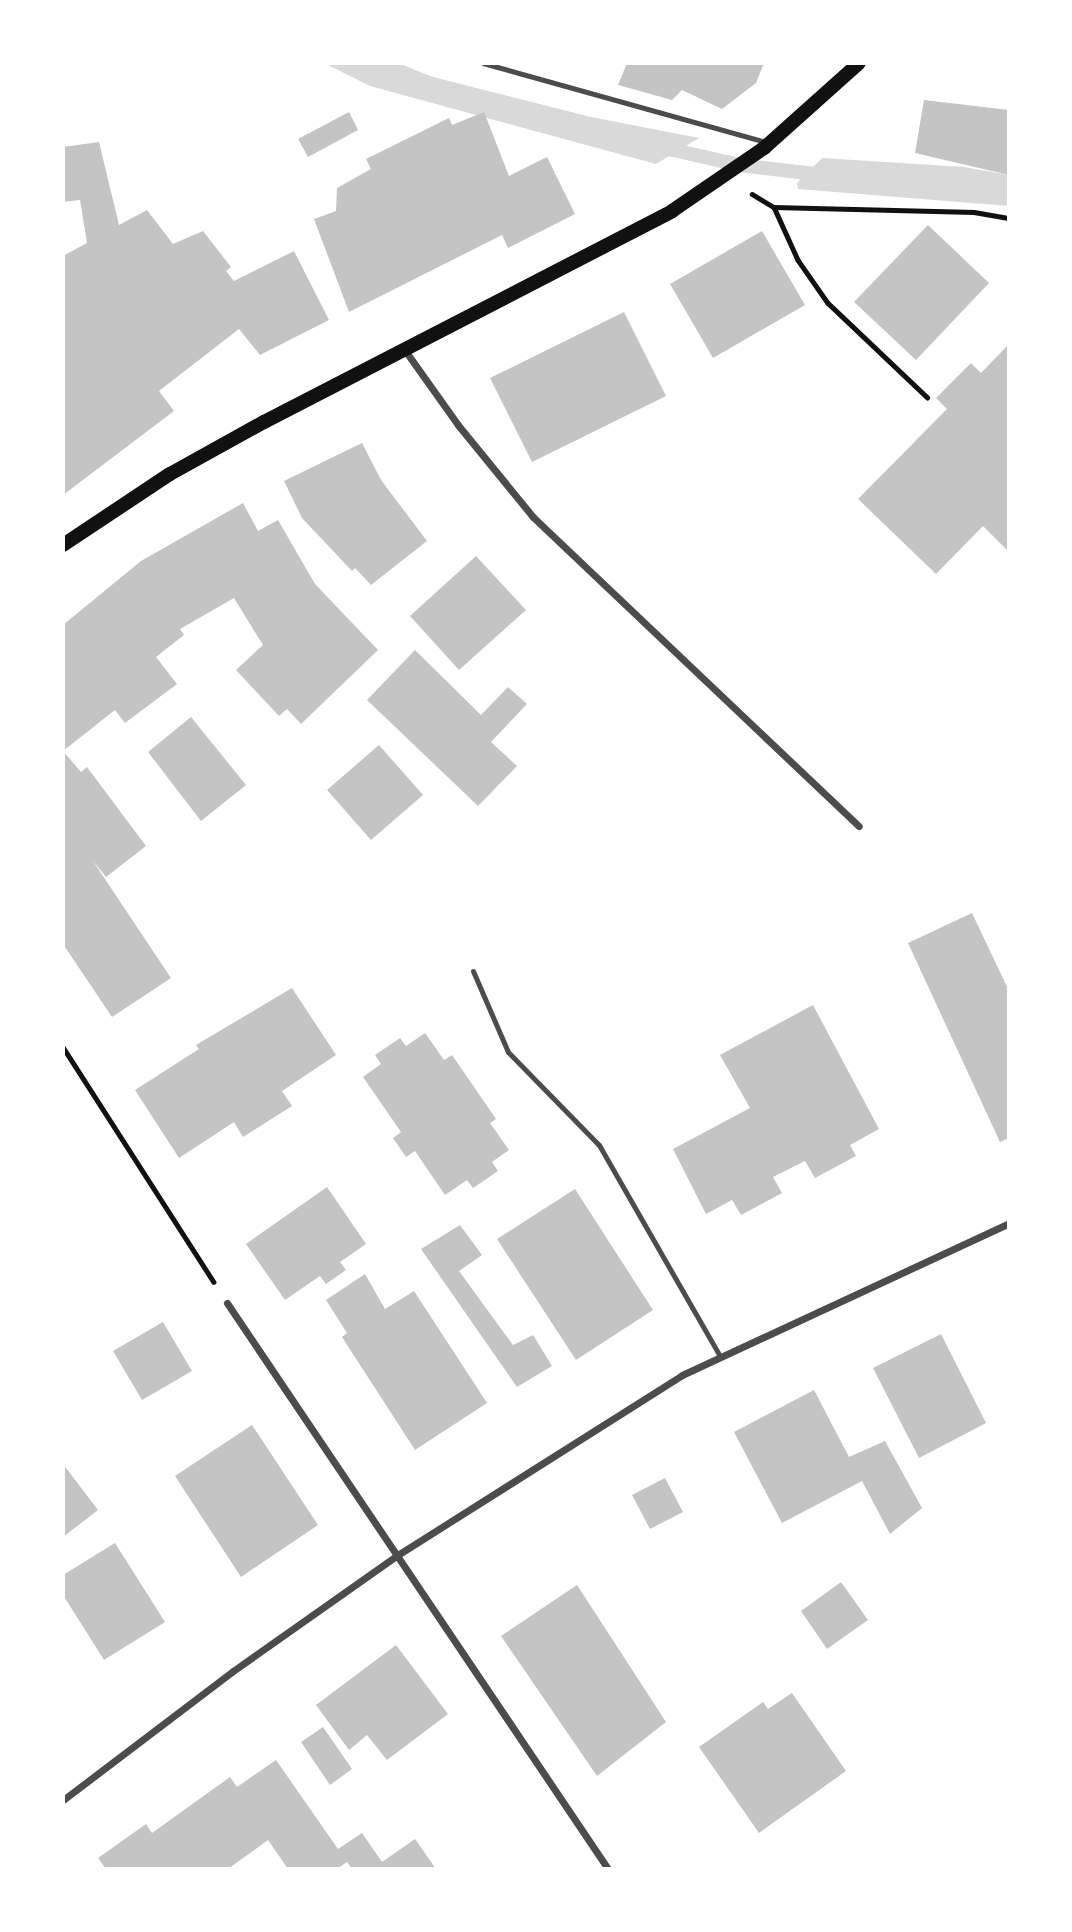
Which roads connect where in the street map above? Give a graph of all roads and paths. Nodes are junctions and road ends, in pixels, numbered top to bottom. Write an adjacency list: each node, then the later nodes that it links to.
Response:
1 (483, 63): 3 (lane)
2 (859, 63): 3 (main road)
3 (767, 146): 4 (main road)
4 (723, 179): 5 (path); 7 (main road)
5 (774, 207): 6 (path); 8 (path)
6 (1009, 218)
7 (404, 348): 9 (main road); 10 (street)
8 (927, 397)
9 (63, 545)
10 (859, 826)
11 (473, 971): 15 (lane)
12 (63, 1047): 14 (path)
13 (1009, 1223): 15 (street)
14 (228, 1303): 16 (street)
15 (720, 1356): 16 (street)
16 (396, 1556): 17 (street); 18 (street)
17 (63, 1800)
18 (608, 1869)

